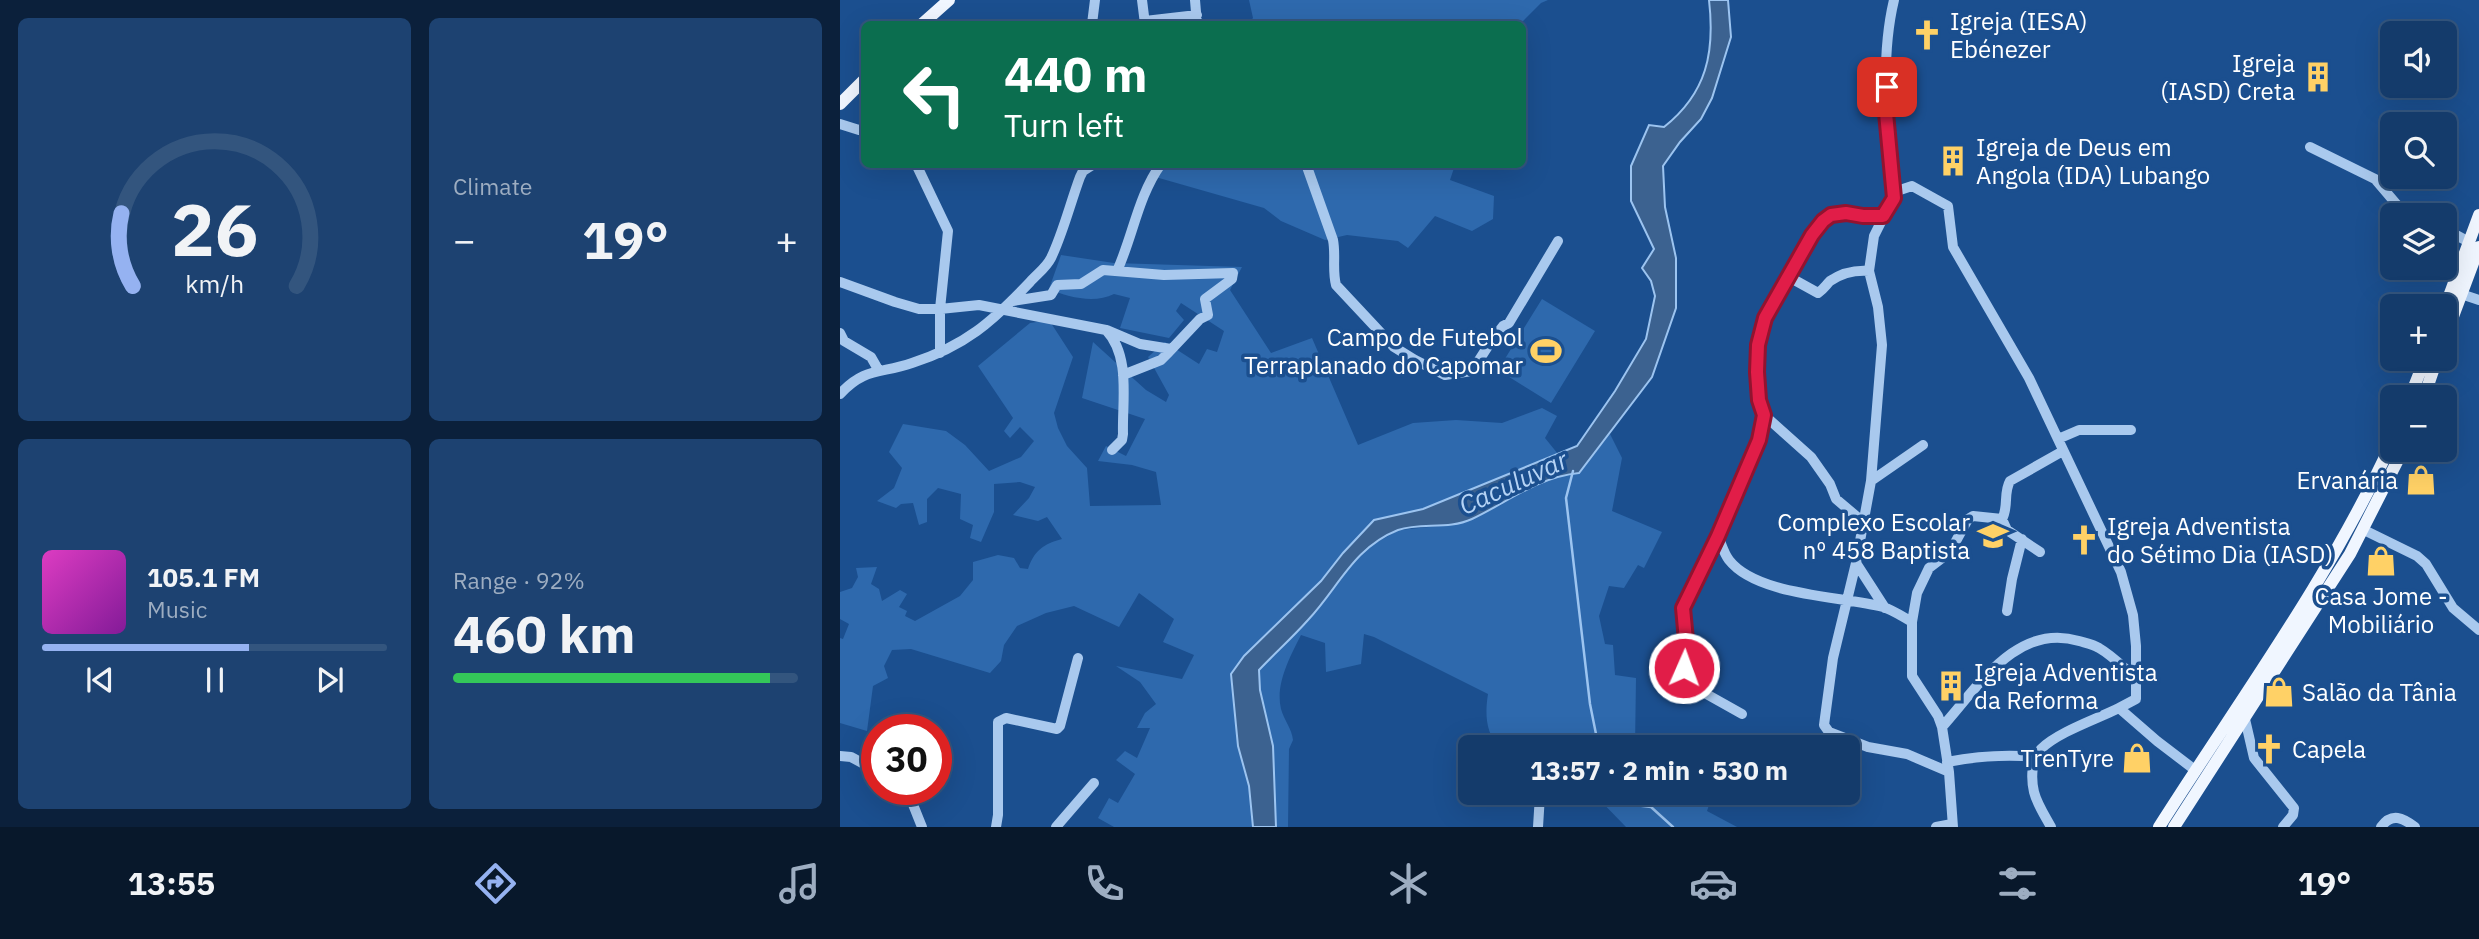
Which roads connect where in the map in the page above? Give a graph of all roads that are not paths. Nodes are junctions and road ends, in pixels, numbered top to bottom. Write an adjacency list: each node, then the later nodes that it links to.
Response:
1 (949, 0): 7 (main road)
2 (1095, 0): 8 (street)
3 (1142, 0): 9 (street)
4 (1195, 0): 6 (street)
5 (1894, 0): 19 (street)
6 (1197, 20)
7 (925, 21)
8 (1092, 21)
9 (1145, 21)
10 (861, 83): 11 (main road)
11 (840, 104)
12 (840, 124): 13 (street)
13 (861, 130)
14 (2309, 147): 20 (street)
15 (918, 168): 35 (street)
16 (1088, 168): 33 (street)
17 (1158, 168): 26 (street)
18 (1307, 168): 24 (street)
19 (1894, 198): 22 (street); 46 (street)
20 (2395, 203)
21 (2479, 215): 25 (main road)
22 (1883, 216): 27 (street); 28 (street)
23 (2457, 236): 25 (street)
24 (1558, 241)
25 (2474, 245): 30 (main road); 31 (main road)
26 (1116, 271): 33 (street); 39 (street)
27 (1869, 271): 28 (street); 52 (street)
28 (1789, 278): 44 (street)
29 (840, 282): 35 (street)
30 (2451, 294)
31 (2461, 294): 32 (street); 34 (main road)
32 (2479, 300)
33 (1013, 301): 36 (street)
34 (2457, 305)
35 (940, 309): 36 (street); 40 (street)
36 (1004, 310): 37 (street); 40 (street)
37 (1106, 330): 39 (street); 42 (street)
38 (840, 333): 41 (street)
39 (1171, 349): 42 (street)
40 (940, 353): 41 (street)
41 (879, 371): 43 (street)
42 (1123, 375): 48 (street)
43 (840, 394)
44 (1764, 415): 54 (street); 56 (street)
45 (2131, 430): 46 (street)
46 (2058, 439): 49 (street)
47 (1923, 445): 52 (street)
48 (1112, 450)
49 (2063, 451): 53 (street); 66 (street)
50 (2382, 462): 75 (main road)
51 (2397, 462): 55 (main road)
52 (1871, 481): 54 (street)
53 (2002, 519): 57 (street); 63 (street)
54 (1862, 521): 59 (street)
55 (2364, 530): 64 (street); 69 (main road)
56 (1718, 536): 60 (street); 68 (street)
57 (2022, 539): 58 (street); 62 (street)
58 (2040, 552)
59 (1856, 563): 60 (street); 61 (street)
60 (1845, 602): 61 (street); 74 (street)
61 (1885, 608): 63 (street)
62 (2007, 611)
63 (1912, 622): 70 (street)
64 (2479, 629)
65 (1078, 658): 81 (street)
66 (2137, 679): 67 (street); 70 (street)
67 (2119, 708): 72 (street); 75 (street)
68 (1742, 714)
69 (2245, 719): 87 (main road); 88 (street)
70 (1942, 727): 74 (street)
71 (840, 756): 73 (street)
72 (2036, 757): 74 (street); 85 (street)
73 (861, 762)
74 (1948, 767): 79 (street)
75 (2195, 770): 86 (main road)
76 (1094, 783): 82 (street)
77 (913, 805): 80 (street)
78 (1539, 805): 83 (street)
79 (1952, 826): 84 (street)
80 (922, 827)
81 (996, 827)
82 (1056, 827)
83 (1538, 827)
84 (1936, 827)
85 (2051, 827)
86 (2159, 827)
87 (2174, 827)
88 (2283, 827)
89 (2381, 827): 90 (street)
90 (2415, 827)

